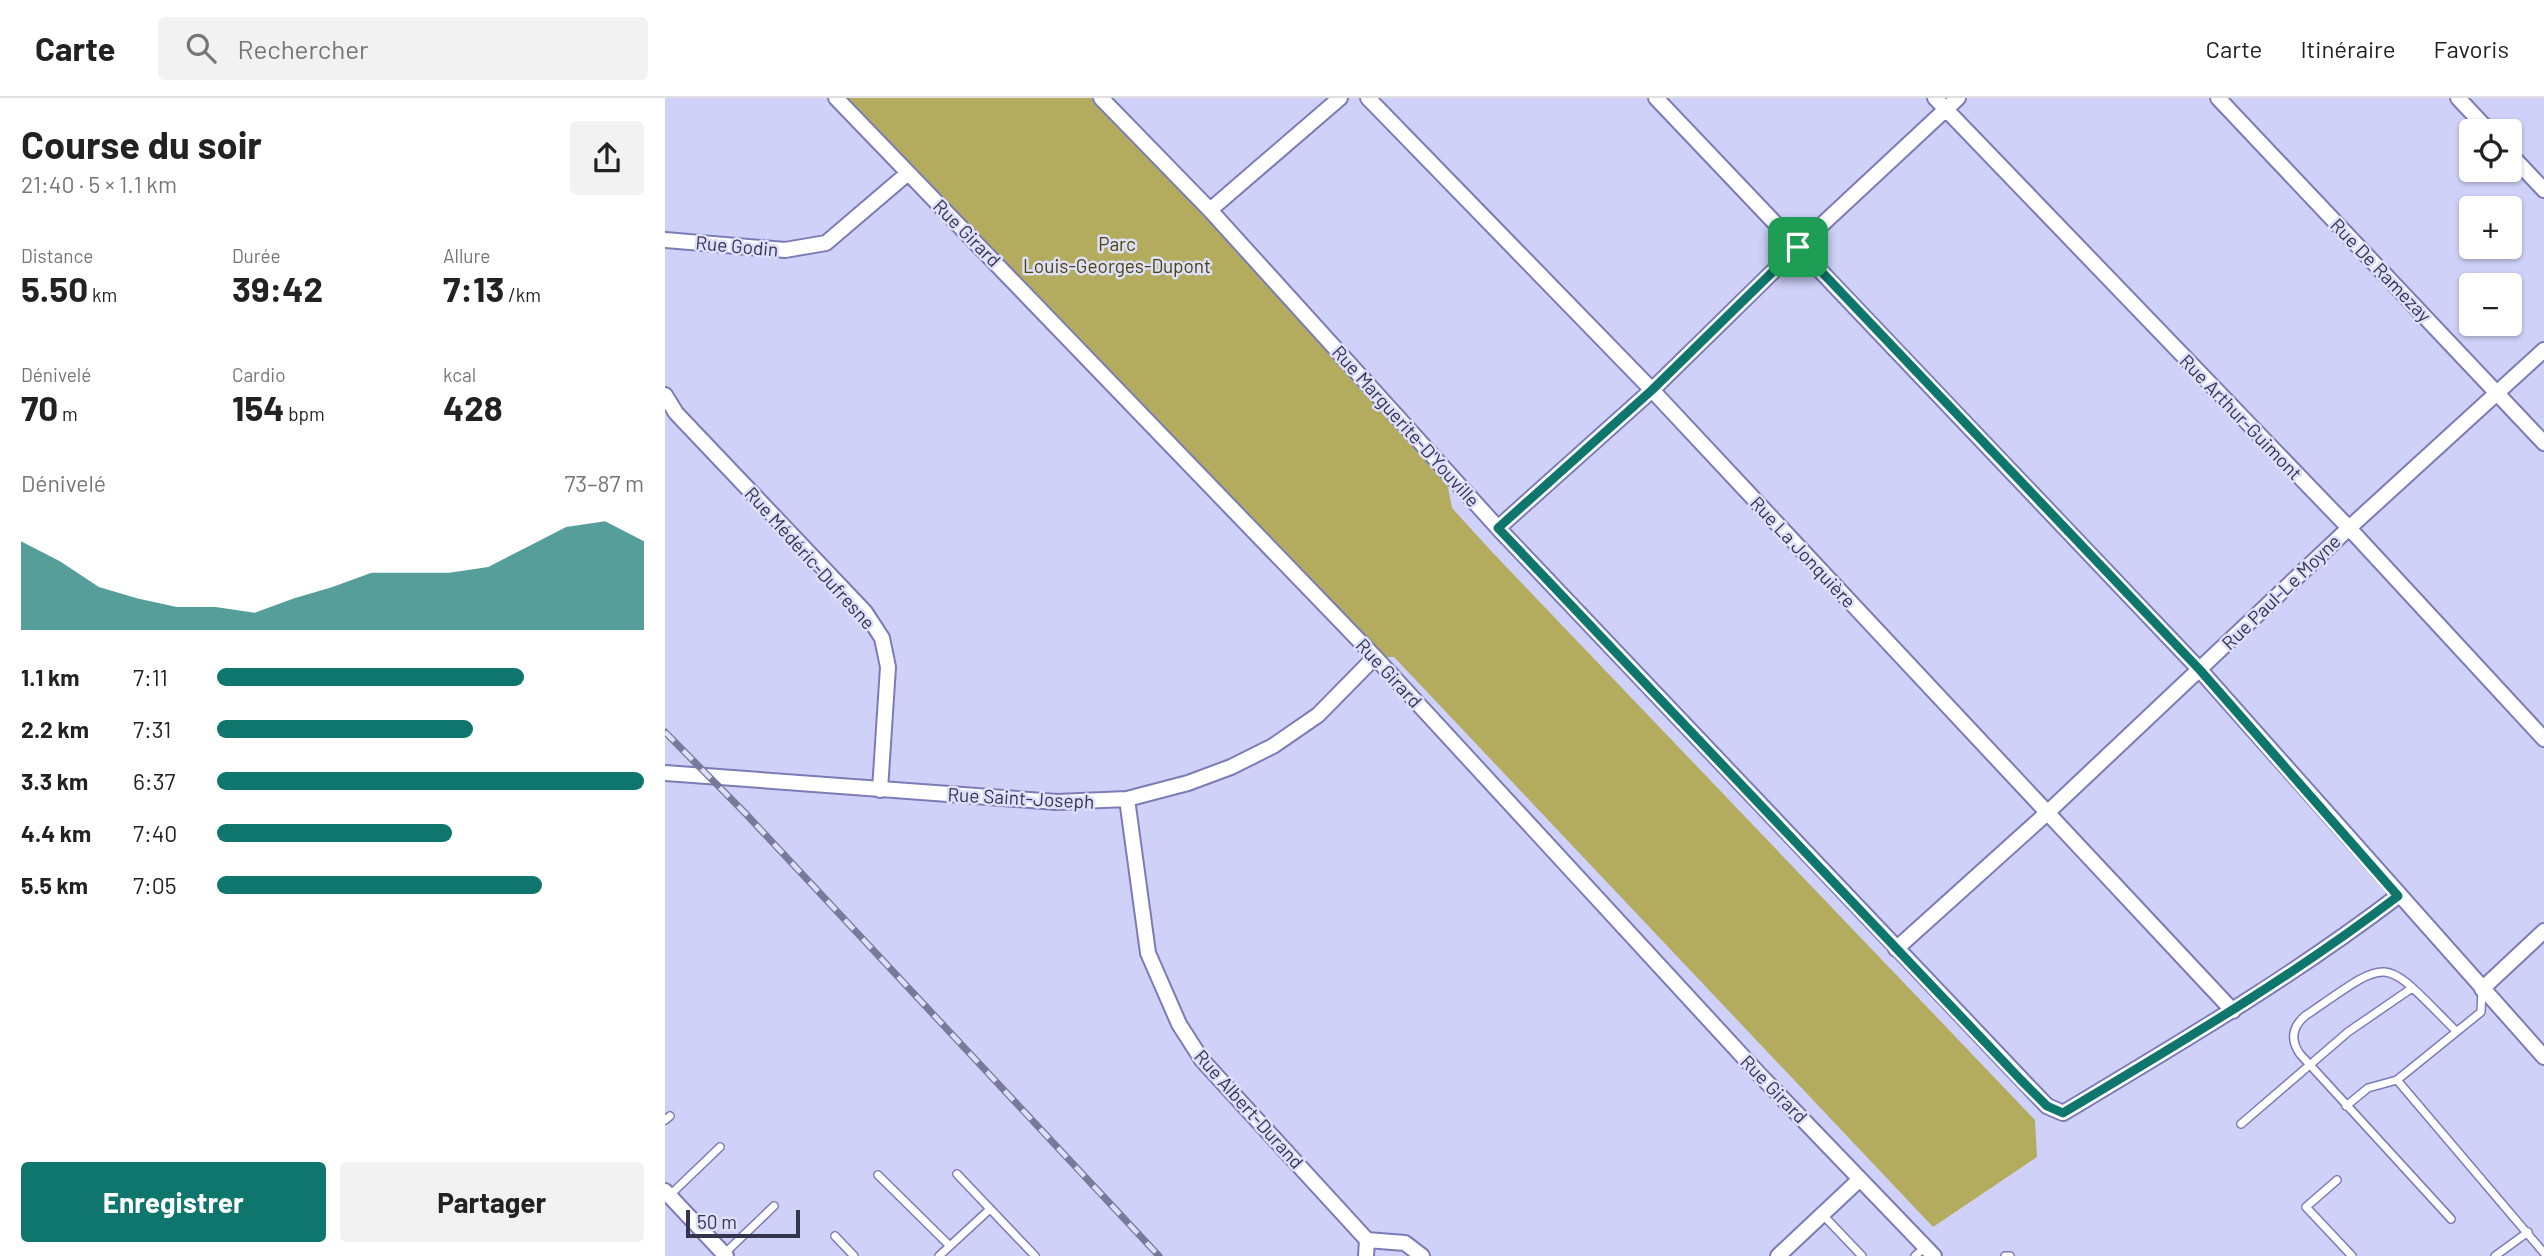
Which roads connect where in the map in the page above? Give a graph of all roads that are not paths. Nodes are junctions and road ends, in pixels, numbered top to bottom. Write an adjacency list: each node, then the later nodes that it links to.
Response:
1 (836, 98): 13 (street, Rue Girard)
2 (1101, 98): 15 (street, Rue Marguerite-D'Youville)
3 (1340, 98): 15 (street)
4 (1369, 98): 19 (street, Rue La Jonquière)
5 (1656, 98): 17 (street)
6 (1935, 98): 10 (street, Rue Arthur-Guimont)
7 (1958, 98): 10 (street)
8 (2218, 98): 20 (street, Rue De Ramezay)
9 (2458, 98): 11 (street)
10 (1946, 110): 17 (street); 24 (street, Rue Arthur-Guimont)
11 (2478, 119)
12 (2522, 167): 14 (street)
13 (908, 173): 16 (street, Rue Godin); 25 (street, Rue Girard)
14 (2544, 190)
15 (1210, 210): 23 (street, Rue Marguerite-D'Youville)
16 (665, 240)
17 (1798, 247): 19 (street); 26 (street)
18 (2544, 350): 20 (street, Rue Paul-Le Moyne)
19 (1652, 390): 23 (street); 31 (street, Rue La Jonquière)
20 (2499, 394): 22 (street, Rue De Ramezay); 24 (street, Rue Paul-Le Moyne)
21 (665, 395): 29 (street, Rue Médéric-Dufresne)
22 (2544, 443)
23 (1498, 528): 34 (street, Rue Marguerite-D'Youville)
24 (2349, 528): 26 (street, Rue Paul-Le Moyne); 27 (street, Rue Arthur-Guimont)
25 (1375, 657): 30 (street, Rue Saint-Joseph); 47 (street, Rue Girard)
26 (2200, 670): 31 (street, Rue Paul-Le Moyne); 32 (street)
27 (2544, 739)
28 (665, 772): 29 (street, Rue Saint-Joseph)
29 (880, 790): 30 (street, Rue Saint-Joseph)
30 (1127, 799): 56 (street, Rue Albert-Durand)
31 (2047, 813): 34 (street, Rue Paul-Le Moyne); 37 (street, Rue La Jonquière)
32 (2398, 896): 36 (street); 37 (street)
33 (2544, 931): 36 (street)
34 (1896, 949): 37 (street, Rue Marguerite-D'Youville)
35 (2413, 988): 38 (lane); 40 (lane); 40 (lane)
36 (2482, 989): 38 (lane); 39 (street)
37 (2233, 1011)
38 (2456, 1031): 41 (lane)
39 (2544, 1057)
40 (2310, 1066): 42 (lane); 43 (lane)
41 (2396, 1080): 42 (lane); 54 (lane)
42 (2346, 1106): 53 (lane)
43 (2241, 1124)
44 (720, 1147): 49 (lane)
45 (957, 1174): 51 (lane)
46 (878, 1175): 57 (lane)
47 (1860, 1179): 52 (street); 58 (street, Rue Girard)
48 (2337, 1180): 68 (lane)
49 (667, 1193): 60 (street)
50 (774, 1206): 60 (lane)
51 (990, 1209): 57 (lane); 63 (lane)
52 (1822, 1214): 66 (street); 67 (lane)
53 (2452, 1219)
54 (2528, 1232): 59 (lane); 69 (lane)
55 (835, 1236): 61 (lane)
56 (1367, 1240): 64 (street); 65 (street)
57 (950, 1246): 62 (lane)
58 (1925, 1253)
59 (2544, 1253)
60 (725, 1255)
61 (854, 1256)
62 (939, 1256)
63 (1035, 1256)
64 (1366, 1256)
65 (1422, 1256)
66 (1778, 1256)
67 (1862, 1256)
68 (2352, 1256)
69 (2495, 1256)

